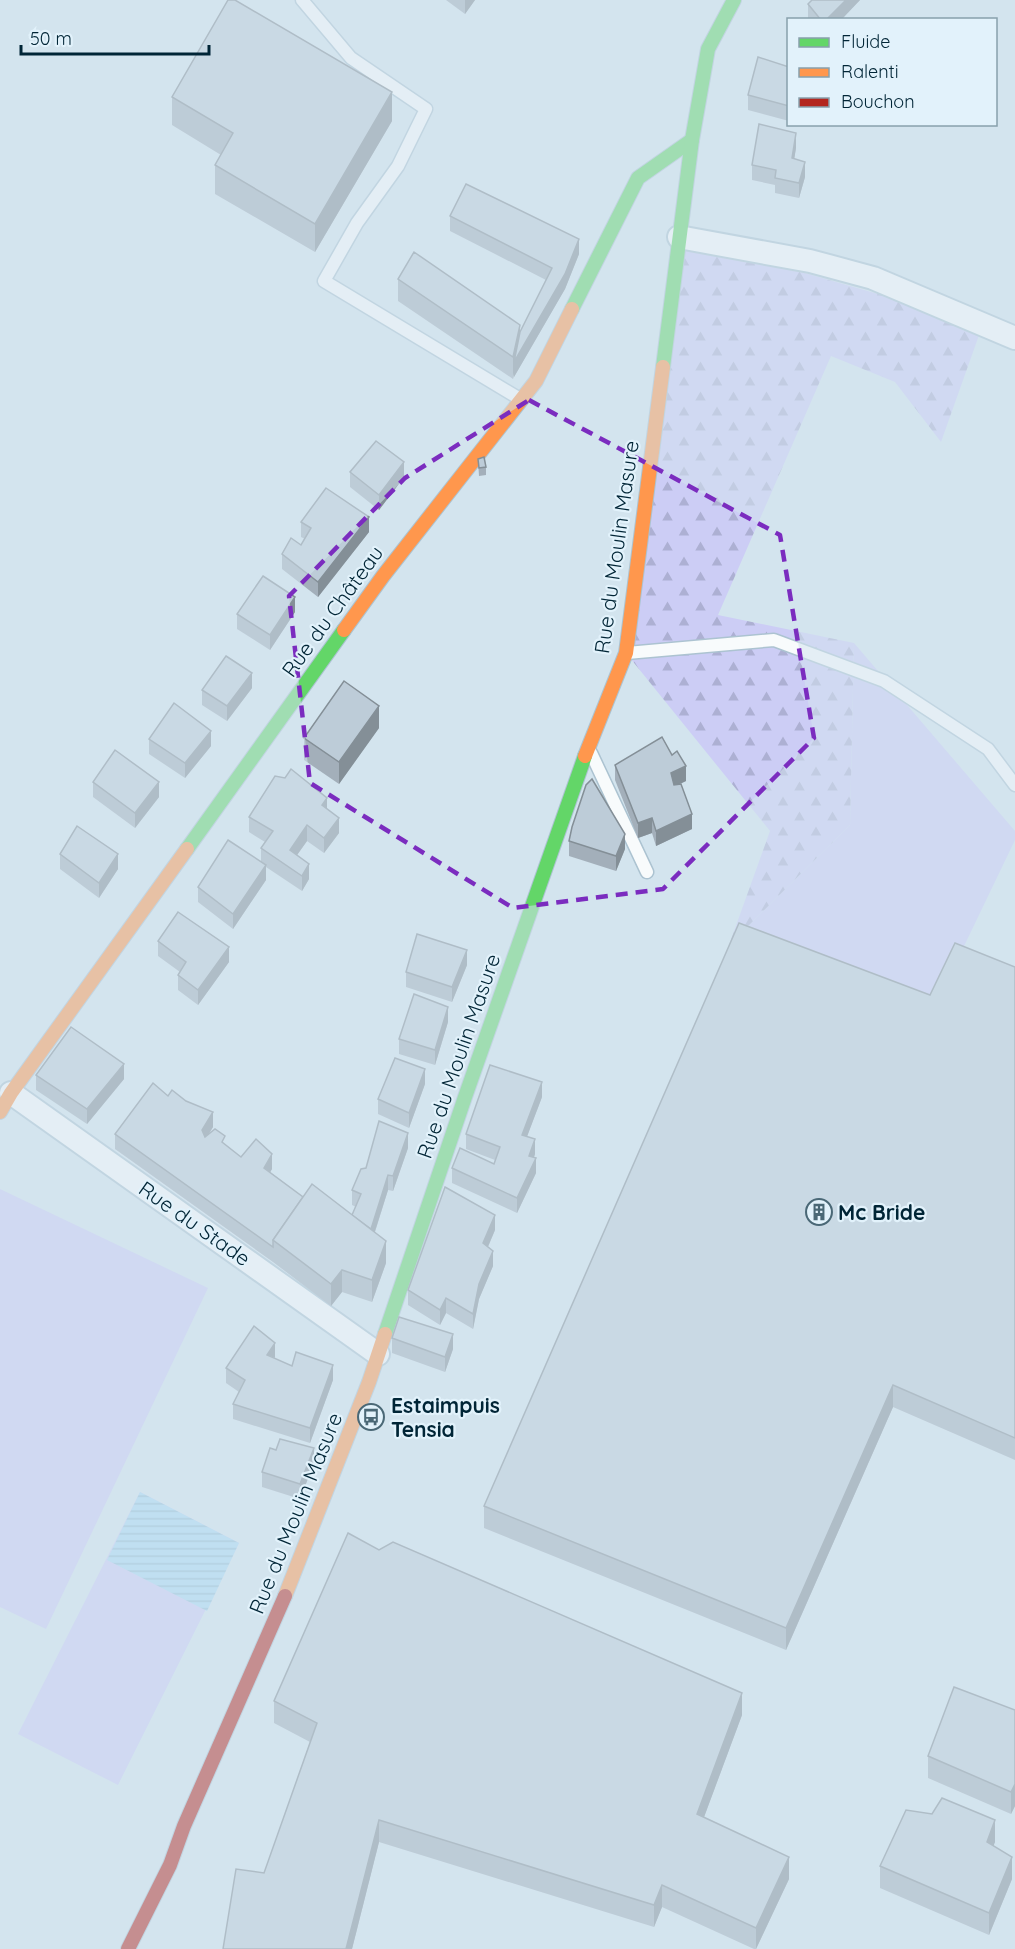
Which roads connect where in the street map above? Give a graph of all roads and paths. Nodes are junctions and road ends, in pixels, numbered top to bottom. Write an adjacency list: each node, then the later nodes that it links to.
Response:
1 (302, 0): 6 (lane)
2 (734, 0): 3 (main road, Rue du Moulin Masure)
3 (692, 140): 4 (main road, Rue du Moulin Masure); 6 (main road, Rue du Château)
4 (679, 237): 5 (street); 7 (main road, Rue du Moulin Masure)
5 (1015, 338)
6 (521, 400): 11 (main road, Rue du Château)
7 (626, 653): 8 (main road, Rue du Moulin Masure); 9 (lane)
8 (588, 747): 10 (lane); 12 (main road, Rue du Moulin Masure)
9 (1015, 785)
10 (647, 872)
11 (6, 1102): 12 (street, Rue du Stade)
12 (378, 1354): 13 (main road, Rue du Moulin Masure)
13 (128, 1949)

